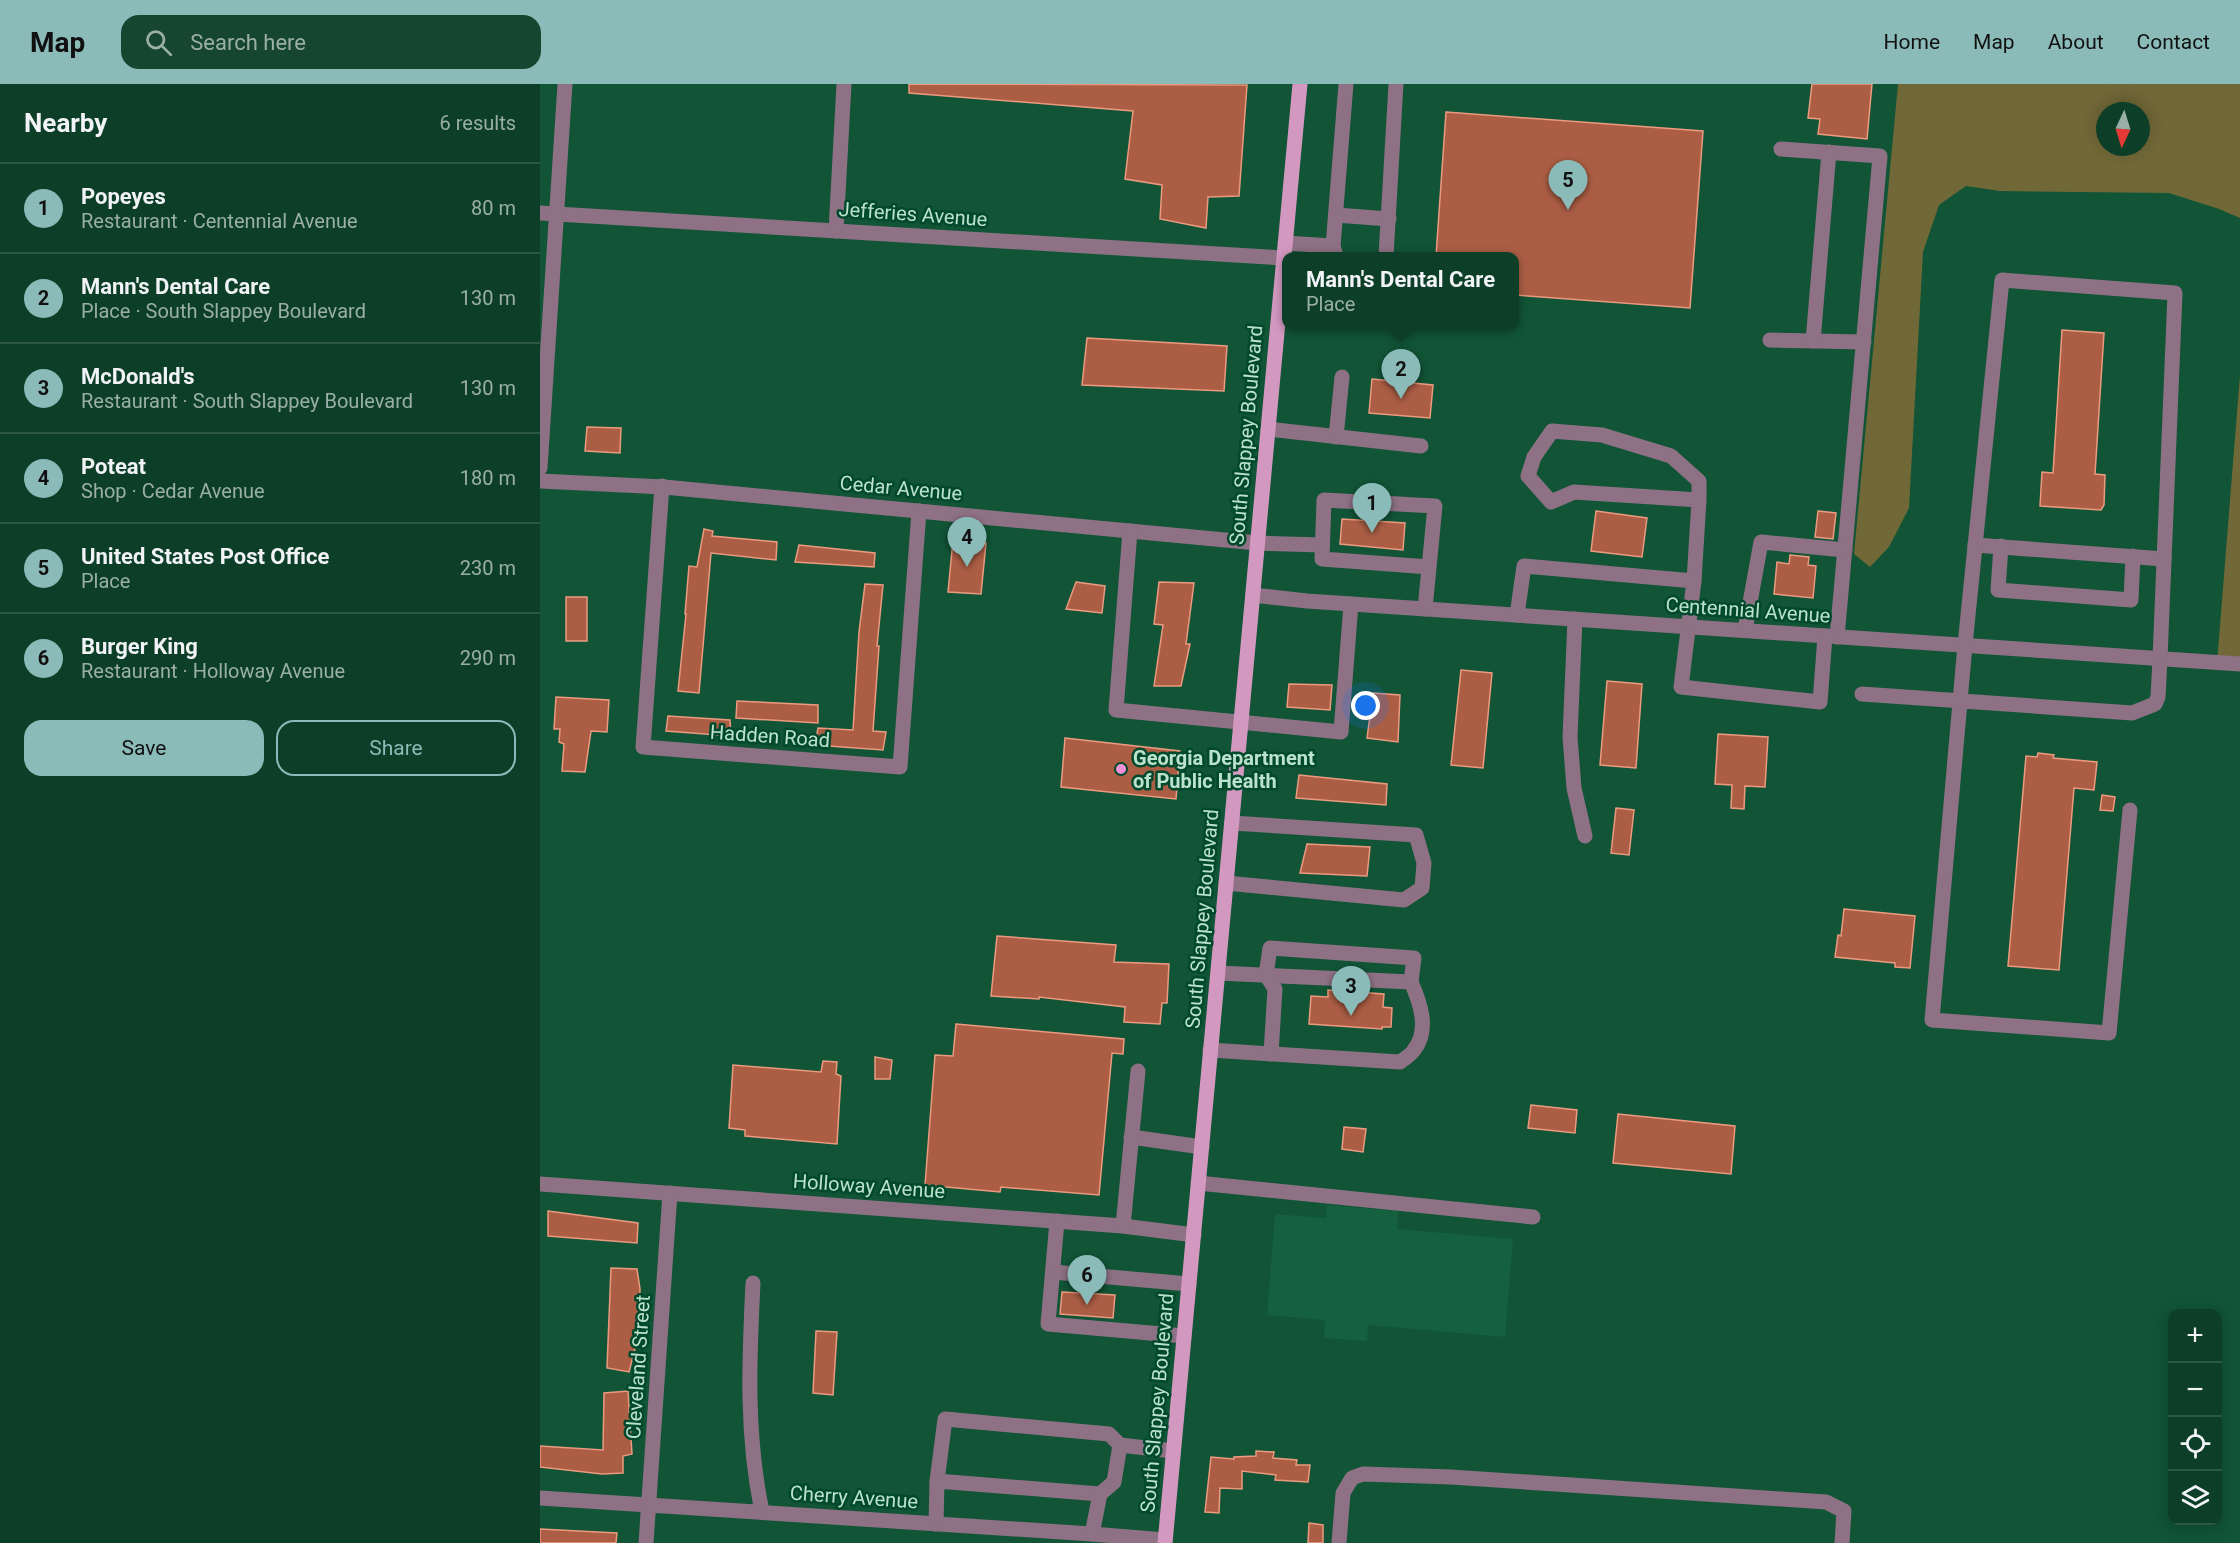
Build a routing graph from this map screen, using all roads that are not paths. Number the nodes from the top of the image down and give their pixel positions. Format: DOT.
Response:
graph roads {
  1 [pos="565,84"];
  2 [pos="844,84"];
  3 [pos="1300,84"];
  4 [pos="1346,84"];
  5 [pos="1396,84"];
  6 [pos="1781,149"];
  7 [pos="1829,152"];
  8 [pos="540,213"];
  9 [pos="557,214"];
  10 [pos="1336,215"];
  11 [pos="1389,219"];
  12 [pos="836,231"];
  13 [pos="1285,251"];
  14 [pos="1335,251"];
  15 [pos="1386,252"];
  16 [pos="1282,282"];
  17 [pos="1770,340"];
  18 [pos="1814,341"];
  19 [pos="1863,342"];
  20 [pos="1342,377"];
  21 [pos="1268,429"];
  22 [pos="1336,437"];
  23 [pos="1421,446"];
  24 [pos="540,468"];
  25 [pos="540,481"];
  26 [pos="662,486"];
  27 [pos="1699,500"];
  28 [pos="919,511"];
  29 [pos="1130,531"];
  30 [pos="1257,543"];
  31 [pos="1322,545"];
  32 [pos="1975,545"];
  33 [pos="2001,546"];
  34 [pos="1845,550"];
  35 [pos="2133,556"];
  36 [pos="2164,559"];
  37 [pos="1429,567"];
  38 [pos="1694,581"];
  39 [pos="1253,595"];
  40 [pos="1351,604"];
  41 [pos="1425,609"];
  42 [pos="1516,615"];
  43 [pos="1575,619"];
  44 [pos="1689,627"];
  45 [pos="1745,630"];
  46 [pos="1831,636"];
  47 [pos="1965,645"];
  48 [pos="2160,658"];
  49 [pos="2240,664"];
  50 [pos="1862,694"];
  51 [pos="1960,700"];
  52 [pos="1241,722"];
  53 [pos="2130,810"];
  54 [pos="1232,823"];
  55 [pos="1585,836"];
  56 [pos="1226,883"];
  57 [pos="1218,973"];
  58 [pos="1266,975"];
  59 [pos="1412,982"];
  60 [pos="1210,1050"];
  61 [pos="1271,1054"];
  62 [pos="1138,1071"];
  63 [pos="1131,1137"];
  64 [pos="1202,1147"];
  65 [pos="1198,1183"];
  66 [pos="540,1184"];
  67 [pos="670,1193"];
  68 [pos="1533,1216"];
  69 [pos="1057,1221"];
  70 [pos="1123,1226"];
  71 [pos="1194,1235"];
  72 [pos="1053,1272"];
  73 [pos="753,1284"];
  74 [pos="1189,1284"];
  75 [pos="1184,1336"];
  76 [pos="1119,1445"];
  77 [pos="1173,1451"];
  78 [pos="937,1481"];
  79 [pos="1101,1494"];
  80 [pos="540,1498"];
  81 [pos="649,1505"];
  82 [pos="762,1512"];
  83 [pos="936,1524"];
  84 [pos="1092,1534"];
  85 [pos="1165,1542"];
  86 [pos="646,1543"];
  87 [pos="1339,1543"];
  88 [pos="1842,1543"];
  1 -- 9 [label="street"];
  2 -- 12 [label="street"];
  3 -- 13 [label="main road, South Slappey Boulevard"];
  4 -- 10 [label="street"];
  5 -- 11 [label="street"];
  6 -- 7 [label="street"];
  7 -- 18 [label="street"];
  7 -- 19 [label="street"];
  8 -- 9 [label="street, Jefferies Avenue"];
  9 -- 12 [label="street, Jefferies Avenue"];
  9 -- 24 [label="street"];
  10 -- 11 [label="street"];
  10 -- 14 [label="street"];
  11 -- 15 [label="street"];
  12 -- 13 [label="street, Jefferies Avenue"];
  13 -- 14 [label="street, Jefferies Avenue"];
  16 -- 21 [label="main road, South Slappey Boulevard"];
  17 -- 18 [label="street"];
  18 -- 19 [label="street"];
  19 -- 34 [label="street"];
  20 -- 22 [label="street"];
  21 -- 22 [label="street"];
  21 -- 30 [label="main road, South Slappey Boulevard"];
  22 -- 23 [label="street"];
  25 -- 26 [label="street, Cedar Avenue"];
  26 -- 28 [label="street, Cedar Avenue"];
  26 -- 28 [label="street, Hadden Road"];
  27 -- 27 [label="street"];
  27 -- 38 [label="street"];
  28 -- 29 [label="street, Cedar Avenue"];
  29 -- 30 [label="street, Cedar Avenue"];
  29 -- 52 [label="street"];
  30 -- 31 [label="street, Cedar Avenue"];
  30 -- 39 [label="main road, South Slappey Boulevard"];
  31 -- 37 [label="street"];
  31 -- 37 [label="street"];
  32 -- 33 [label="street"];
  32 -- 36 [label="street"];
  32 -- 47 [label="street"];
  33 -- 35 [label="street"];
  33 -- 35 [label="street"];
  34 -- 45 [label="street"];
  34 -- 46 [label="street"];
  35 -- 36 [label="street"];
  36 -- 48 [label="street"];
  37 -- 41 [label="street"];
  38 -- 42 [label="street"];
  38 -- 44 [label="street"];
  39 -- 40 [label="street, Centennial Avenue"];
  39 -- 52 [label="main road, South Slappey Boulevard"];
  40 -- 41 [label="street, Centennial Avenue"];
  40 -- 52 [label="street"];
  41 -- 42 [label="street, Centennial Avenue"];
  42 -- 43 [label="street, Centennial Avenue"];
  43 -- 44 [label="street, Centennial Avenue"];
  43 -- 55 [label="street"];
  44 -- 45 [label="street, Centennial Avenue"];
  44 -- 46 [label="street"];
  45 -- 46 [label="street, Centennial Avenue"];
  46 -- 47 [label="street, Centennial Avenue"];
  47 -- 48 [label="street, Centennial Avenue"];
  47 -- 51 [label="street"];
  48 -- 49 [label="street, Centennial Avenue"];
  48 -- 51 [label="street"];
  50 -- 51 [label="street"];
  51 -- 53 [label="street"];
  52 -- 54 [label="main road, South Slappey Boulevard"];
  54 -- 56 [label="main road, South Slappey Boulevard"];
  54 -- 56 [label="street"];
  56 -- 57 [label="main road, South Slappey Boulevard"];
  57 -- 58 [label="street"];
  57 -- 60 [label="main road, South Slappey Boulevard"];
  58 -- 59 [label="street"];
  58 -- 59 [label="street"];
  58 -- 61 [label="street"];
  59 -- 61 [label="street"];
  60 -- 61 [label="street"];
  60 -- 64 [label="main road, South Slappey Boulevard"];
  62 -- 63 [label="street"];
  63 -- 64 [label="street"];
  63 -- 70 [label="street"];
  64 -- 65 [label="main road, South Slappey Boulevard"];
  65 -- 68 [label="street"];
  65 -- 71 [label="main road, South Slappey Boulevard"];
  66 -- 67 [label="street, Holloway Avenue"];
  67 -- 69 [label="street, Holloway Avenue"];
  67 -- 81 [label="street, Cleveland Street"];
  69 -- 70 [label="street, Holloway Avenue"];
  69 -- 72 [label="street"];
  70 -- 71 [label="street, Holloway Avenue"];
  71 -- 74 [label="main road, South Slappey Boulevard"];
  72 -- 74 [label="street"];
  72 -- 75 [label="street"];
  73 -- 82 [label="street"];
  74 -- 75 [label="main road, South Slappey Boulevard"];
  75 -- 77 [label="main road, South Slappey Boulevard"];
  76 -- 77 [label="street"];
  76 -- 78 [label="street"];
  76 -- 79 [label="street"];
  77 -- 85 [label="main road, South Slappey Boulevard"];
  78 -- 79 [label="street"];
  78 -- 83 [label="street"];
  79 -- 84 [label="street"];
  80 -- 81 [label="street, Cherry Avenue"];
  81 -- 82 [label="street, Cherry Avenue"];
  81 -- 86 [label="street, Cleveland Street"];
  82 -- 83 [label="street, Cherry Avenue"];
  83 -- 84 [label="street, Cherry Avenue"];
  84 -- 85 [label="street, Cherry Avenue"];
  87 -- 88 [label="street"];
}
